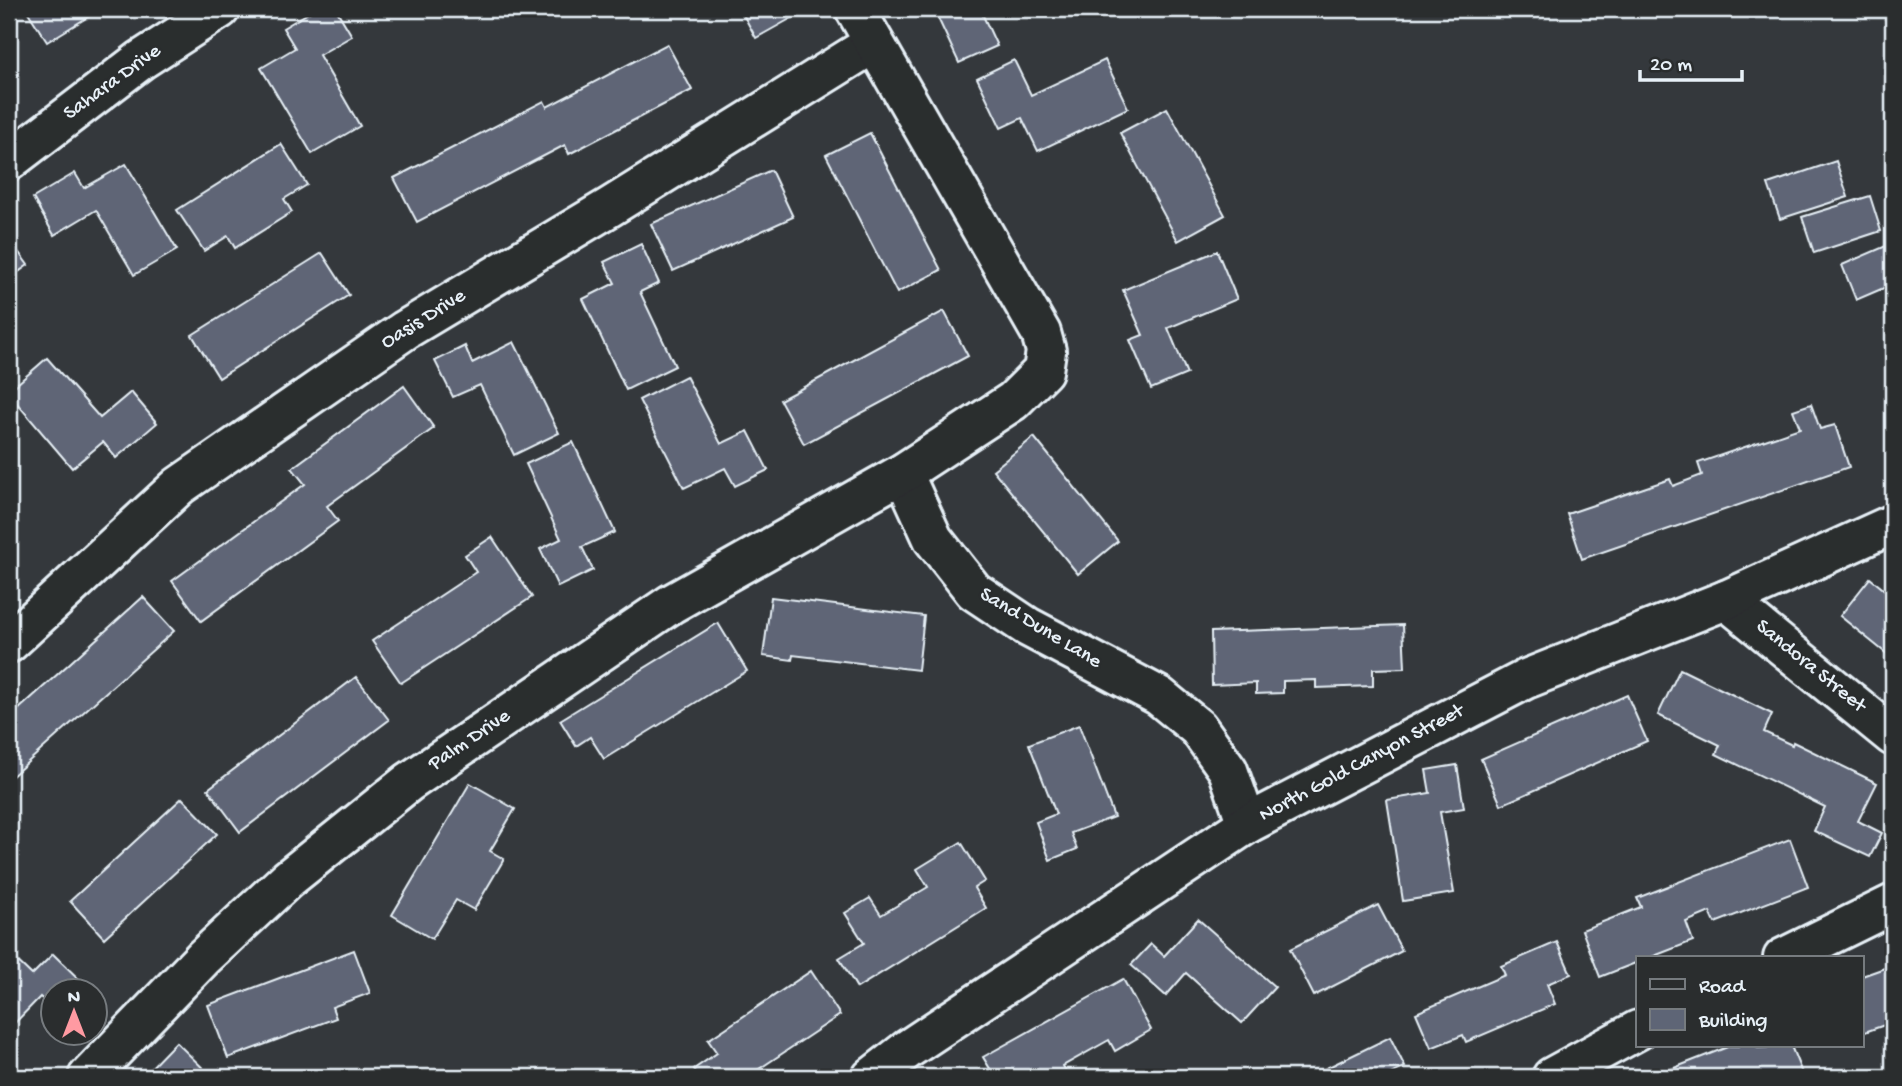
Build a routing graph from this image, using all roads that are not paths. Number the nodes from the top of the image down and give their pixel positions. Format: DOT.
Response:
graph roads {
  1 [pos="220,9"];
  2 [pos="855,9"];
  3 [pos="874,43"];
  4 [pos="9,161"];
  5 [pos="903,473"];
  6 [pos="1893,524"];
  7 [pos="1726,600"];
  8 [pos="9,643"];
  9 [pos="1893,736"];
  10 [pos="1247,824"];
  11 [pos="1893,904"];
  12 [pos="1787,956"];
  13 [pos="1636,1031"];
  14 [pos="88,1077"];
  15 [pos="872,1077"];
  16 [pos="1552,1077"];
  1 -- 4 [label="street, Sahara Drive"];
  2 -- 3 [label="street"];
  3 -- 5 [label="street"];
  3 -- 8 [label="street, Oasis Drive"];
  5 -- 10 [label="street, Sand Dune Lane"];
  5 -- 14 [label="street, Palm Drive"];
  6 -- 7 [label="street, North Gold Canyon Street"];
  7 -- 9 [label="street, Sandora Street"];
  7 -- 10 [label="street, North Gold Canyon Street"];
  10 -- 15 [label="street, North Gold Canyon Street"];
  11 -- 12 [label="street"];
  13 -- 16 [label="street"];
}
